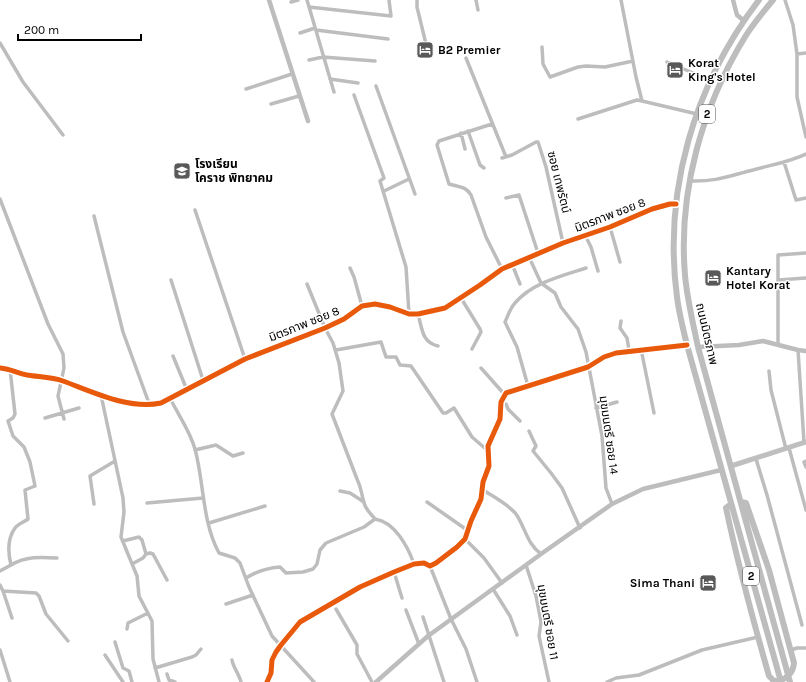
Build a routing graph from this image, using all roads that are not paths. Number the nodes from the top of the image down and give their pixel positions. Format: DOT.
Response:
graph roads {
  1 [pos="268,0"];
  2 [pos="298,0"];
  3 [pos="307,0"];
  4 [pos="389,0"];
  5 [pos="417,0"];
  6 [pos="476,0"];
  7 [pos="621,0"];
  8 [pos="733,0"];
  9 [pos="759,0"];
  10 [pos="773,0"];
  11 [pos="786,0"];
  12 [pos="291,2"];
  13 [pos="309,7"];
  14 [pos="478,10"];
  15 [pos="743,20"];
  16 [pos="316,29"];
  17 [pos="300,33"];
  18 [pos="388,39"];
  19 [pos="0,43"];
  20 [pos="426,44"];
  21 [pos="542,47"];
  22 [pos="806,53"];
  23 [pos="797,54"];
  24 [pos="323,57"];
  25 [pos="466,58"];
  26 [pos="309,60"];
  27 [pos="375,61"];
  28 [pos="633,61"];
  29 [pos="667,62"];
  30 [pos="292,74"];
  31 [pos="330,79"];
  32 [pos="710,80"];
  33 [pos="358,83"];
  34 [pos="376,86"];
  35 [pos="246,89"];
  36 [pos="334,92"];
  37 [pos="354,95"];
  38 [pos="299,96"];
  39 [pos="642,101"];
  40 [pos="272,104"];
  41 [pos="696,114"];
  42 [pos="578,119"];
  43 [pos="308,121"];
  44 [pos="492,124"];
  45 [pos="468,131"];
  46 [pos="461,133"];
  47 [pos="63,135"];
  48 [pos="806,136"];
  49 [pos="465,149"];
  50 [pos="806,154"];
  51 [pos="784,162"];
  52 [pos="484,168"];
  53 [pos="409,179"];
  54 [pos="690,181"];
  55 [pos="384,191"];
  56 [pos="415,194"];
  57 [pos="506,198"];
  58 [pos="806,198"];
  59 [pos="0,199"];
  60 [pos="676,204"];
  61 [pos="194,210"];
  62 [pos="94,216"];
  63 [pos="610,227"];
  64 [pos="585,235"];
  65 [pos="563,243"];
  66 [pos="538,253"];
  67 [pos="806,253"];
  68 [pos="529,257"];
  69 [pos="620,262"];
  70 [pos="512,264"];
  71 [pos="350,268"];
  72 [pos="586,268"];
  73 [pos="502,269"];
  74 [pos="598,271"];
  75 [pos="806,278"];
  76 [pos="171,280"];
  77 [pos="778,280"];
  78 [pos="541,283"];
  79 [pos="307,284"];
  80 [pos="520,284"];
  81 [pos="461,298"];
  82 [pos="362,306"];
  83 [pos="409,314"];
  84 [pos="418,314"];
  85 [pos="621,321"];
  86 [pos="325,328"];
  87 [pos="686,345"];
  88 [pos="778,345"];
  89 [pos="438,346"];
  90 [pos="698,347"];
  91 [pos="472,349"];
  92 [pos="641,349"];
  93 [pos="336,350"];
  94 [pos="629,350"];
  95 [pos="798,350"];
  96 [pos="806,351"];
  97 [pos="173,356"];
  98 [pos="245,359"];
  99 [pos="588,367"];
  100 [pos="0,368"];
  101 [pos="481,368"];
  102 [pos="10,369"];
  103 [pos="769,371"];
  104 [pos="62,380"];
  105 [pos="203,380"];
  106 [pos="528,386"];
  107 [pos="187,390"];
  108 [pos="505,395"];
  109 [pos="101,396"];
  110 [pos="171,400"];
  111 [pos="501,402"];
  112 [pos="616,402"];
  113 [pos="150,406"];
  114 [pos="79,408"];
  115 [pos="596,408"];
  116 [pos="62,413"];
  117 [pos="654,414"];
  118 [pos="46,418"];
  119 [pos="64,420"];
  120 [pos="520,421"];
  121 [pos="529,431"];
  122 [pos="805,442"];
  123 [pos="787,448"];
  124 [pos="195,450"];
  125 [pos="487,450"];
  126 [pos="243,453"];
  127 [pos="756,458"];
  128 [pos="115,461"];
  129 [pos="806,461"];
  130 [pos="731,466"];
  131 [pos="806,467"];
  132 [pos="721,470"];
  133 [pos="483,490"];
  134 [pos="340,492"];
  135 [pos="203,498"];
  136 [pos="805,500"];
  137 [pos="147,502"];
  138 [pos="364,502"];
  139 [pos="427,502"];
  140 [pos="741,502"];
  141 [pos="94,504"];
  142 [pos="612,504"];
  143 [pos="730,504"];
  144 [pos="265,506"];
  145 [pos="806,510"];
  146 [pos="375,519"];
  147 [pos="209,523"];
  148 [pos="580,528"];
  149 [pos="467,530"];
  150 [pos="465,539"];
  151 [pos="122,541"];
  152 [pos="146,554"];
  153 [pos="540,554"];
  154 [pos="57,558"];
  155 [pos="132,564"];
  156 [pos="414,564"];
  157 [pos="11,565"];
  158 [pos="430,566"];
  159 [pos="526,566"];
  160 [pos="0,571"];
  161 [pos="394,572"];
  162 [pos="246,578"];
  163 [pos="167,580"];
  164 [pos="502,583"];
  165 [pos="0,585"];
  166 [pos="493,589"];
  167 [pos="3,591"];
  168 [pos="253,595"];
  169 [pos="402,598"];
  170 [pos="226,604"];
  171 [pos="336,609"];
  172 [pos="406,610"];
  173 [pos="148,613"];
  174 [pos="423,617"];
  175 [pos="12,618"];
  176 [pos="451,619"];
  177 [pos="802,625"];
  178 [pos="127,628"];
  179 [pos="517,635"];
  180 [pos="428,636"];
  181 [pos="758,637"];
  182 [pos="68,641"];
  183 [pos="115,642"];
  184 [pos="419,644"];
  185 [pos="281,645"];
  186 [pos="806,648"];
  187 [pos="201,649"];
  188 [pos="0,650"];
  189 [pos="791,650"];
  190 [pos="105,655"];
  191 [pos="232,660"];
  192 [pos="155,668"];
  193 [pos="167,674"];
  194 [pos="623,677"];
  195 [pos="10,682"];
  196 [pos="123,682"];
  197 [pos="132,682"];
  198 [pos="159,682"];
  199 [pos="175,682"];
  200 [pos="241,682"];
  201 [pos="267,682"];
  202 [pos="314,682"];
  203 [pos="372,682"];
  204 [pos="376,682"];
  205 [pos="444,682"];
  206 [pos="477,682"];
  207 [pos="550,682"];
  208 [pos="607,682"];
  209 [pos="626,682"];
  210 [pos="781,682"];
  211 [pos="790,682"];
  1 -- 30 [label="street"];
  2 -- 12 [label="street"];
  3 -- 13 [label="street"];
  4 -- 13 [label="street"];
  5 -- 20 [label="street"];
  6 -- 14 [label="street"];
  7 -- 28 [label="street"];
  8 -- 15 [label="street"];
  9 -- 15 [label="highway, ถนนมิตรภาพ / 2"];
  10 -- 54 [label="highway, ถนนมิตรภาพ / 2"];
  11 -- 23 [label="street"];
  13 -- 16 [label="street"];
  15 -- 32 [label="highway, ถนนมิตรภาพ / 2"];
  16 -- 17 [label="street"];
  16 -- 18 [label="street"];
  16 -- 24 [label="street"];
  19 -- 47 [label="street"];
  21 -- 28 [label="street"];
  22 -- 23 [label="street"];
  23 -- 48 [label="street"];
  24 -- 26 [label="street"];
  24 -- 27 [label="street"];
  24 -- 31 [label="street"];
  25 -- 44 [label="street"];
  28 -- 39 [label="street"];
  29 -- 32 [label="street"];
  30 -- 35 [label="street"];
  30 -- 38 [label="street"];
  31 -- 33 [label="street"];
  31 -- 36 [label="street"];
  32 -- 41 [label="highway, ถนนมิตรภาพ / 2"];
  34 -- 53 [label="street"];
  37 -- 55 [label="street"];
  38 -- 40 [label="street"];
  38 -- 43 [label="street"];
  39 -- 41 [label="street"];
  39 -- 42 [label="street"];
  41 -- 60 [label="highway, ถนนมิตรภาพ / 2"];
  44 -- 45 [label="street"];
  44 -- 65 [label="street, ซอย เทพรัตน์"];
  45 -- 46 [label="street"];
  45 -- 52 [label="street"];
  46 -- 49 [label="street"];
  46 -- 73 [label="street"];
  50 -- 51 [label="street"];
  51 -- 54 [label="street"];
  51 -- 58 [label="street"];
  53 -- 55 [label="street"];
  53 -- 56 [label="street"];
  54 -- 90 [label="highway, ถนนมิตรภาพ / 2"];
  55 -- 83 [label="street"];
  57 -- 66 [label="street"];
  59 -- 104 [label="street"];
  60 -- 63 [label="street, มิตรภาพ ซอย 8"];
  60 -- 87 [label="highway, ถนนมิตรภาพ / 2"];
  61 -- 98 [label="street"];
  62 -- 113 [label="street"];
  63 -- 64 [label="street, มิตรภาพ ซอย 8"];
  63 -- 69 [label="street"];
  64 -- 65 [label="street, มิตรภาพ ซอย 8"];
  64 -- 74 [label="street"];
  65 -- 66 [label="street, มิตรภาพ ซอย 8"];
  66 -- 68 [label="street, มิตรภาพ ซอย 8"];
  67 -- 77 [label="street"];
  68 -- 70 [label="street, มิตรภาพ ซอย 8"];
  68 -- 78 [label="street"];
  70 -- 73 [label="street, มิตรภาพ ซอย 8"];
  70 -- 80 [label="street"];
  71 -- 82 [label="street"];
  72 -- 78 [label="street"];
  73 -- 81 [label="street, มิตรภาพ ซอย 8"];
  75 -- 77 [label="street"];
  76 -- 105 [label="street"];
  77 -- 88 [label="street"];
  78 -- 99 [label="street, มุขมนตรี ซอย 14"];
  78 -- 106 [label="street"];
  79 -- 86 [label="street"];
  81 -- 84 [label="street, มิตรภาพ ซอย 8"];
  81 -- 91 [label="street"];
  82 -- 83 [label="street, มิตรภาพ ซอย 8"];
  82 -- 86 [label="street, มิตรภาพ ซอย 8"];
  83 -- 84 [label="street, มิตรภาพ ซอย 8"];
  84 -- 89 [label="street"];
  85 -- 94 [label="street"];
  86 -- 93 [label="street"];
  86 -- 98 [label="street, มิตรภาพ ซอย 8"];
  87 -- 92 [label="street"];
  87 -- 132 [label="highway, ถนนมิตรภาพ / 2"];
  88 -- 90 [label="street"];
  88 -- 95 [label="street"];
  90 -- 130 [label="highway, ถนนมิตรภาพ / 2"];
  92 -- 94 [label="street"];
  92 -- 117 [label="street"];
  93 -- 125 [label="street"];
  93 -- 138 [label="street"];
  94 -- 99 [label="street"];
  95 -- 96 [label="street"];
  95 -- 122 [label="street"];
  97 -- 107 [label="street"];
  98 -- 105 [label="street, มิตรภาพ ซอย 8"];
  99 -- 106 [label="street"];
  99 -- 115 [label="street, มุขมนตรี ซอย 14"];
  100 -- 102 [label="street, มิตรภาพ ซอย 8"];
  101 -- 108 [label="street"];
  102 -- 104 [label="street, มิตรภาพ ซอย 8"];
  102 -- 157 [label="street"];
  103 -- 123 [label="street"];
  104 -- 109 [label="street, มิตรภาพ ซอย 8"];
  104 -- 116 [label="street"];
  105 -- 107 [label="street, มิตรภาพ ซอย 8"];
  106 -- 108 [label="street"];
  107 -- 110 [label="street, มิตรภาพ ซอย 8"];
  108 -- 111 [label="street"];
  109 -- 113 [label="street, มิตรภาพ ซอย 8"];
  109 -- 128 [label="street"];
  110 -- 113 [label="street, มิตรภาพ ซอย 8"];
  110 -- 124 [label="street"];
  111 -- 120 [label="street"];
  111 -- 125 [label="street"];
  112 -- 115 [label="street"];
  114 -- 116 [label="street"];
  115 -- 142 [label="street, มุขมนตรี ซอย 14"];
  116 -- 118 [label="street"];
  116 -- 119 [label="street"];
  121 -- 148 [label="street"];
  122 -- 123 [label="main road"];
  123 -- 127 [label="main road"];
  123 -- 136 [label="street"];
  124 -- 126 [label="street"];
  124 -- 135 [label="street"];
  125 -- 133 [label="street"];
  127 -- 130 [label="main road"];
  127 -- 177 [label="street"];
  128 -- 141 [label="street"];
  128 -- 151 [label="street"];
  129 -- 131 [label="street"];
  130 -- 140 [label="highway, ถนนมิตรภาพ / 2"];
  132 -- 142 [label="street"];
  132 -- 143 [label="highway, ถนนมิตรภาพ / 2"];
  133 -- 149 [label="street"];
  133 -- 153 [label="street"];
  134 -- 138 [label="street"];
  135 -- 137 [label="street"];
  135 -- 147 [label="street"];
  136 -- 145 [label="street"];
  138 -- 146 [label="street"];
  139 -- 149 [label="street"];
  140 -- 189 [label="highway"];
  140 -- 211 [label="highway, ถนนมิตรภาพ / 2"];
  142 -- 148 [label="street"];
  143 -- 181 [label="highway"];
  143 -- 210 [label="highway, ถนนมิตรภาพ / 2"];
  144 -- 147 [label="street"];
  146 -- 156 [label="street"];
  146 -- 162 [label="street"];
  147 -- 162 [label="street"];
  148 -- 153 [label="street"];
  149 -- 150 [label="street"];
  150 -- 158 [label="street"];
  150 -- 164 [label="street"];
  151 -- 152 [label="street"];
  151 -- 155 [label="street"];
  152 -- 155 [label="street"];
  152 -- 163 [label="street"];
  153 -- 159 [label="street"];
  154 -- 157 [label="street"];
  155 -- 173 [label="street"];
  156 -- 158 [label="street"];
  156 -- 161 [label="street"];
  157 -- 160 [label="street"];
  158 -- 176 [label="street"];
  159 -- 164 [label="street"];
  159 -- 207 [label="street, มุขมนตรี ซอย 11"];
  161 -- 169 [label="street"];
  161 -- 185 [label="street"];
  162 -- 168 [label="street"];
  164 -- 166 [label="street"];
  165 -- 167 [label="street"];
  166 -- 176 [label="street"];
  166 -- 179 [label="street"];
  167 -- 175 [label="street"];
  167 -- 182 [label="street"];
  168 -- 170 [label="street"];
  168 -- 185 [label="street"];
  171 -- 203 [label="street"];
  172 -- 184 [label="street"];
  173 -- 178 [label="street"];
  173 -- 192 [label="street"];
  174 -- 180 [label="street"];
  176 -- 180 [label="street"];
  176 -- 206 [label="street"];
  180 -- 184 [label="street"];
  180 -- 205 [label="street"];
  181 -- 189 [label="highway"];
  181 -- 194 [label="street"];
  183 -- 197 [label="street"];
  184 -- 204 [label="street"];
  185 -- 201 [label="street"];
  185 -- 202 [label="street"];
  186 -- 189 [label="street"];
  187 -- 192 [label="street"];
  188 -- 195 [label="street"];
  190 -- 196 [label="street"];
  191 -- 200 [label="street"];
  192 -- 198 [label="street"];
  193 -- 199 [label="street"];
  194 -- 208 [label="street"];
  194 -- 209 [label="street"];
}
